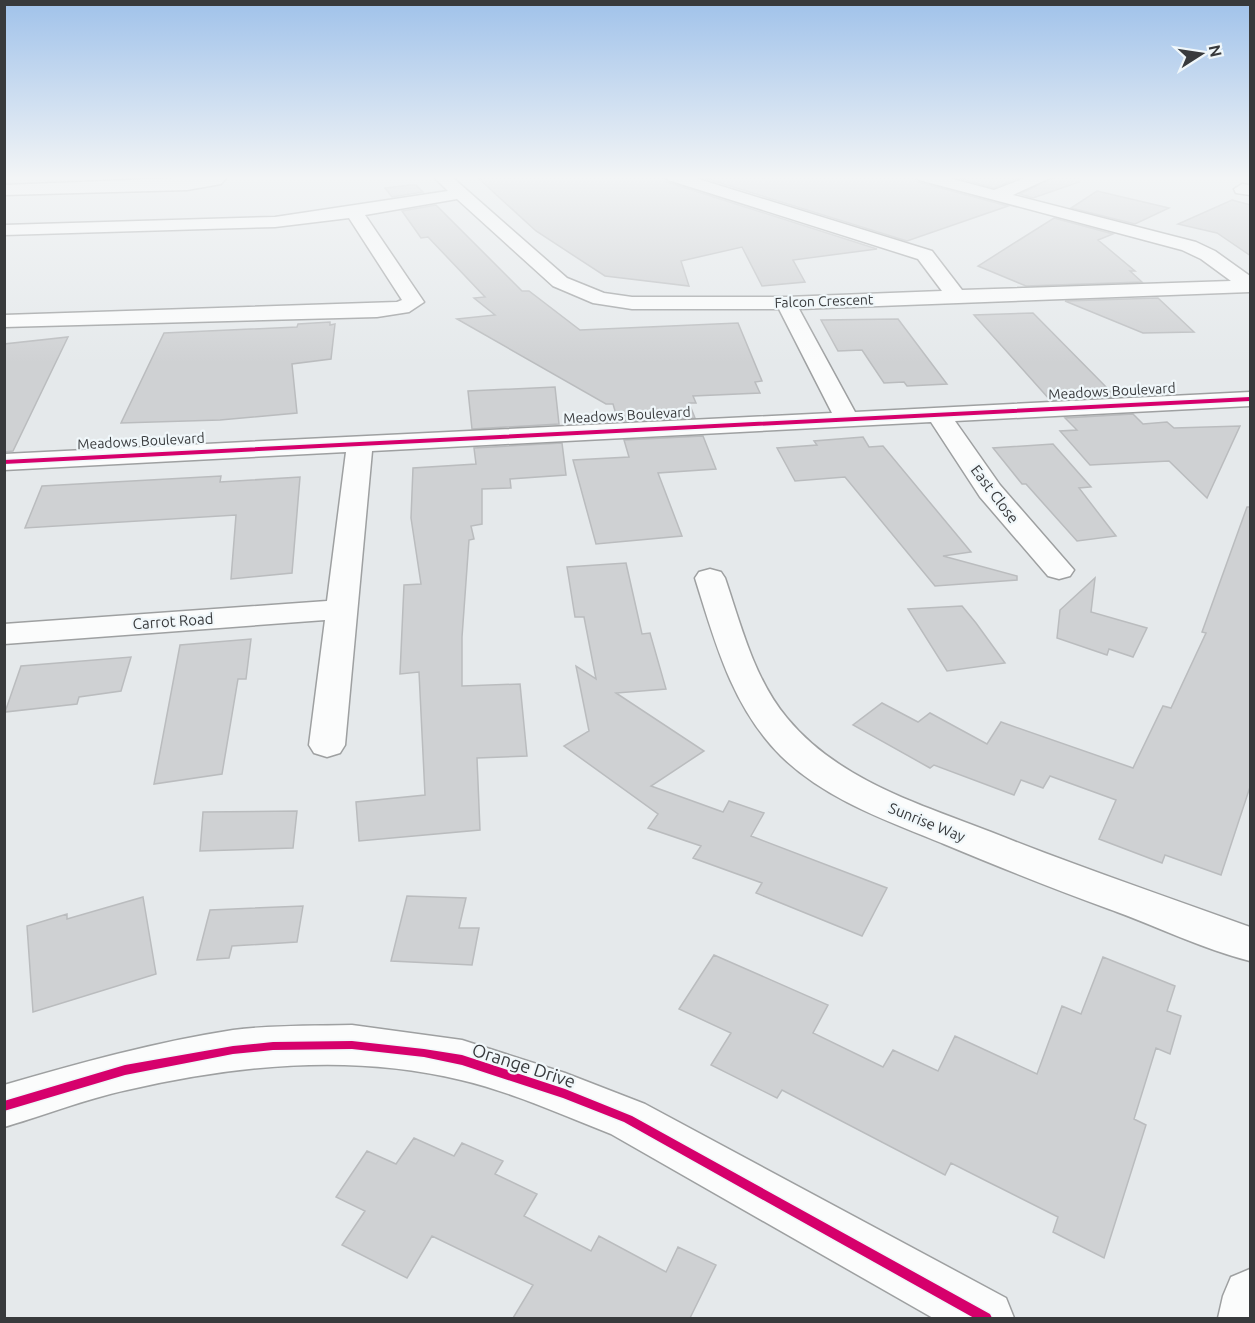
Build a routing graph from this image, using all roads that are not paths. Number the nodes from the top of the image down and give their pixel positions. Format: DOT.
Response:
graph roads {
  1 [pos="245,239"];
  2 [pos="372,239"];
  3 [pos="510,239"];
  4 [pos="873,239"];
  5 [pos="1161,239"];
  6 [pos="200,241"];
  7 [pos="1251,286"];
  8 [pos="956,296"];
  9 [pos="786,303"];
  10 [pos="4,321"];
  11 [pos="1251,399"];
  12 [pos="937,413"];
  13 [pos="846,417"];
  14 [pos="360,444"];
  15 [pos="4,462"];
  16 [pos="1059,570"];
  17 [pos="710,578"];
  18 [pos="341,609"];
  19 [pos="4,634"];
  20 [pos="327,745"];
  21 [pos="1251,944"];
  22 [pos="4,1106"];
  23 [pos="1251,1296"];
  24 [pos="986,1318"];
  25 [pos="1246,1318"];
  1 -- 6 [label="street"];
  2 -- 10 [label="street"];
  3 -- 9 [label="street, Falcon Crescent"];
  4 -- 8 [label="street"];
  5 -- 7 [label="street, Falcon Crescent"];
  7 -- 8 [label="street, Falcon Crescent"];
  8 -- 9 [label="street, Falcon Crescent"];
  9 -- 13 [label="street"];
  11 -- 12 [label="street, Meadows Boulevard"];
  12 -- 13 [label="street, Meadows Boulevard"];
  12 -- 16 [label="street, East Close"];
  13 -- 14 [label="street, Meadows Boulevard"];
  14 -- 15 [label="street, Meadows Boulevard"];
  14 -- 18 [label="street"];
  17 -- 21 [label="street, Sunrise Way"];
  18 -- 19 [label="street, Carrot Road"];
  18 -- 20 [label="street"];
  22 -- 24 [label="street, Orange Drive"];
  23 -- 25 [label="street"];
}
